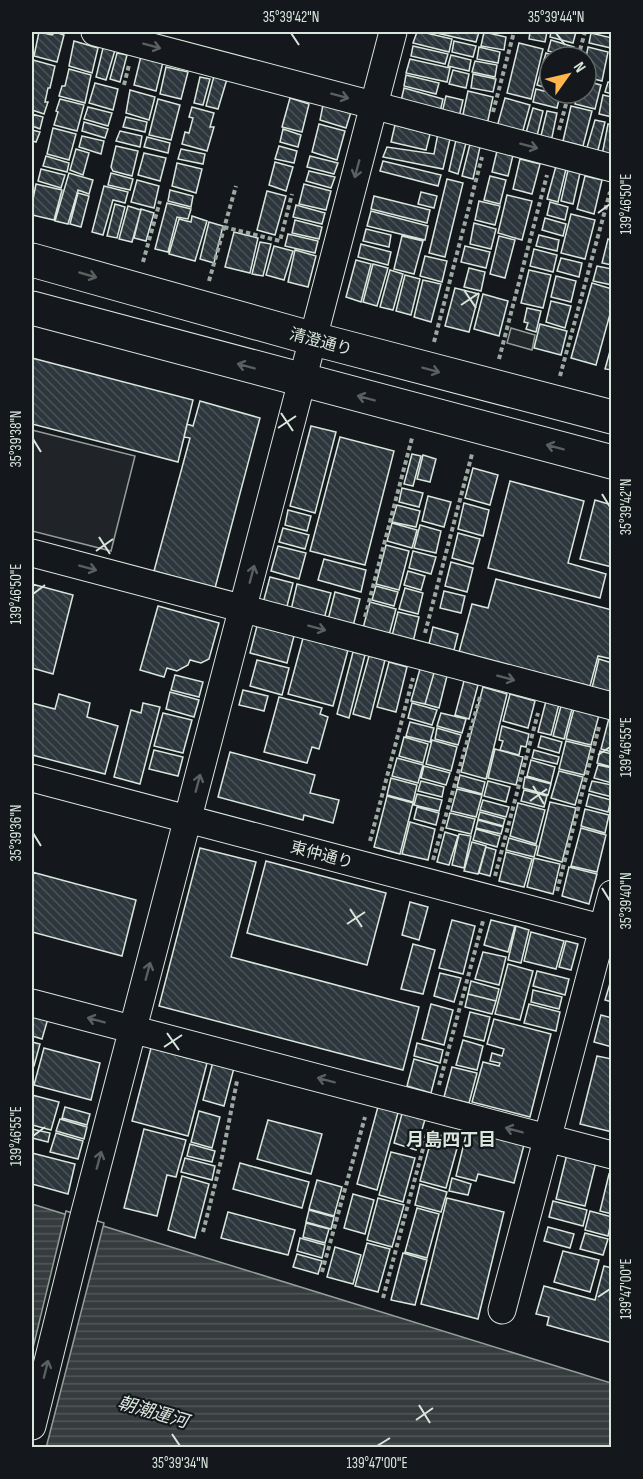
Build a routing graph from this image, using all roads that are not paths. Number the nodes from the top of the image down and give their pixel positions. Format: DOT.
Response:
graph roads {
  1 [pos="95,32"];
  2 [pos="393,32"];
  3 [pos="374,105"];
  4 [pos="612,168"];
  5 [pos="32,260"];
  6 [pos="32,308"];
  7 [pos="314,339"];
  8 [pos="303,381"];
  9 [pos="612,417"];
  10 [pos="612,462"];
  11 [pos="32,553"];
  12 [pos="243,609"];
  13 [pos="608,705"];
  14 [pos="32,778"];
  15 [pos="188,819"];
  16 [pos="612,894"];
  17 [pos="607,930"];
  18 [pos="32,1003"];
  19 [pos="133,1030"];
  20 [pos="547,1139"];
  21 [pos="612,1155"];
  22 [pos="502,1310"];
  23 [pos="32,1426"];
  1 -- 3 [label="street, one-way"];
  2 -- 3 [label="street"];
  3 -- 4 [label="street, one-way"];
  3 -- 7 [label="street, one-way"];
  5 -- 7 [label="main road, 清澄通り, one-way"];
  8 -- 6 [label="main road, one-way"];
  7 -- 8 [label="street"];
  7 -- 9 [label="main road, 清澄通り, one-way"];
  10 -- 8 [label="main road, one-way"];
  12 -- 8 [label="street, one-way"];
  11 -- 12 [label="street, one-way"];
  12 -- 13 [label="street, one-way"];
  15 -- 12 [label="street, one-way"];
  14 -- 15 [label="street, 東仲通り"];
  15 -- 17 [label="street, 東仲通り"];
  19 -- 15 [label="street, one-way"];
  16 -- 17 [label="street"];
  17 -- 20 [label="street"];
  19 -- 18 [label="street, one-way"];
  20 -- 19 [label="street, one-way"];
  23 -- 19 [label="street, one-way"];
  20 -- 21 [label="street"];
  20 -- 22 [label="street"];
}
